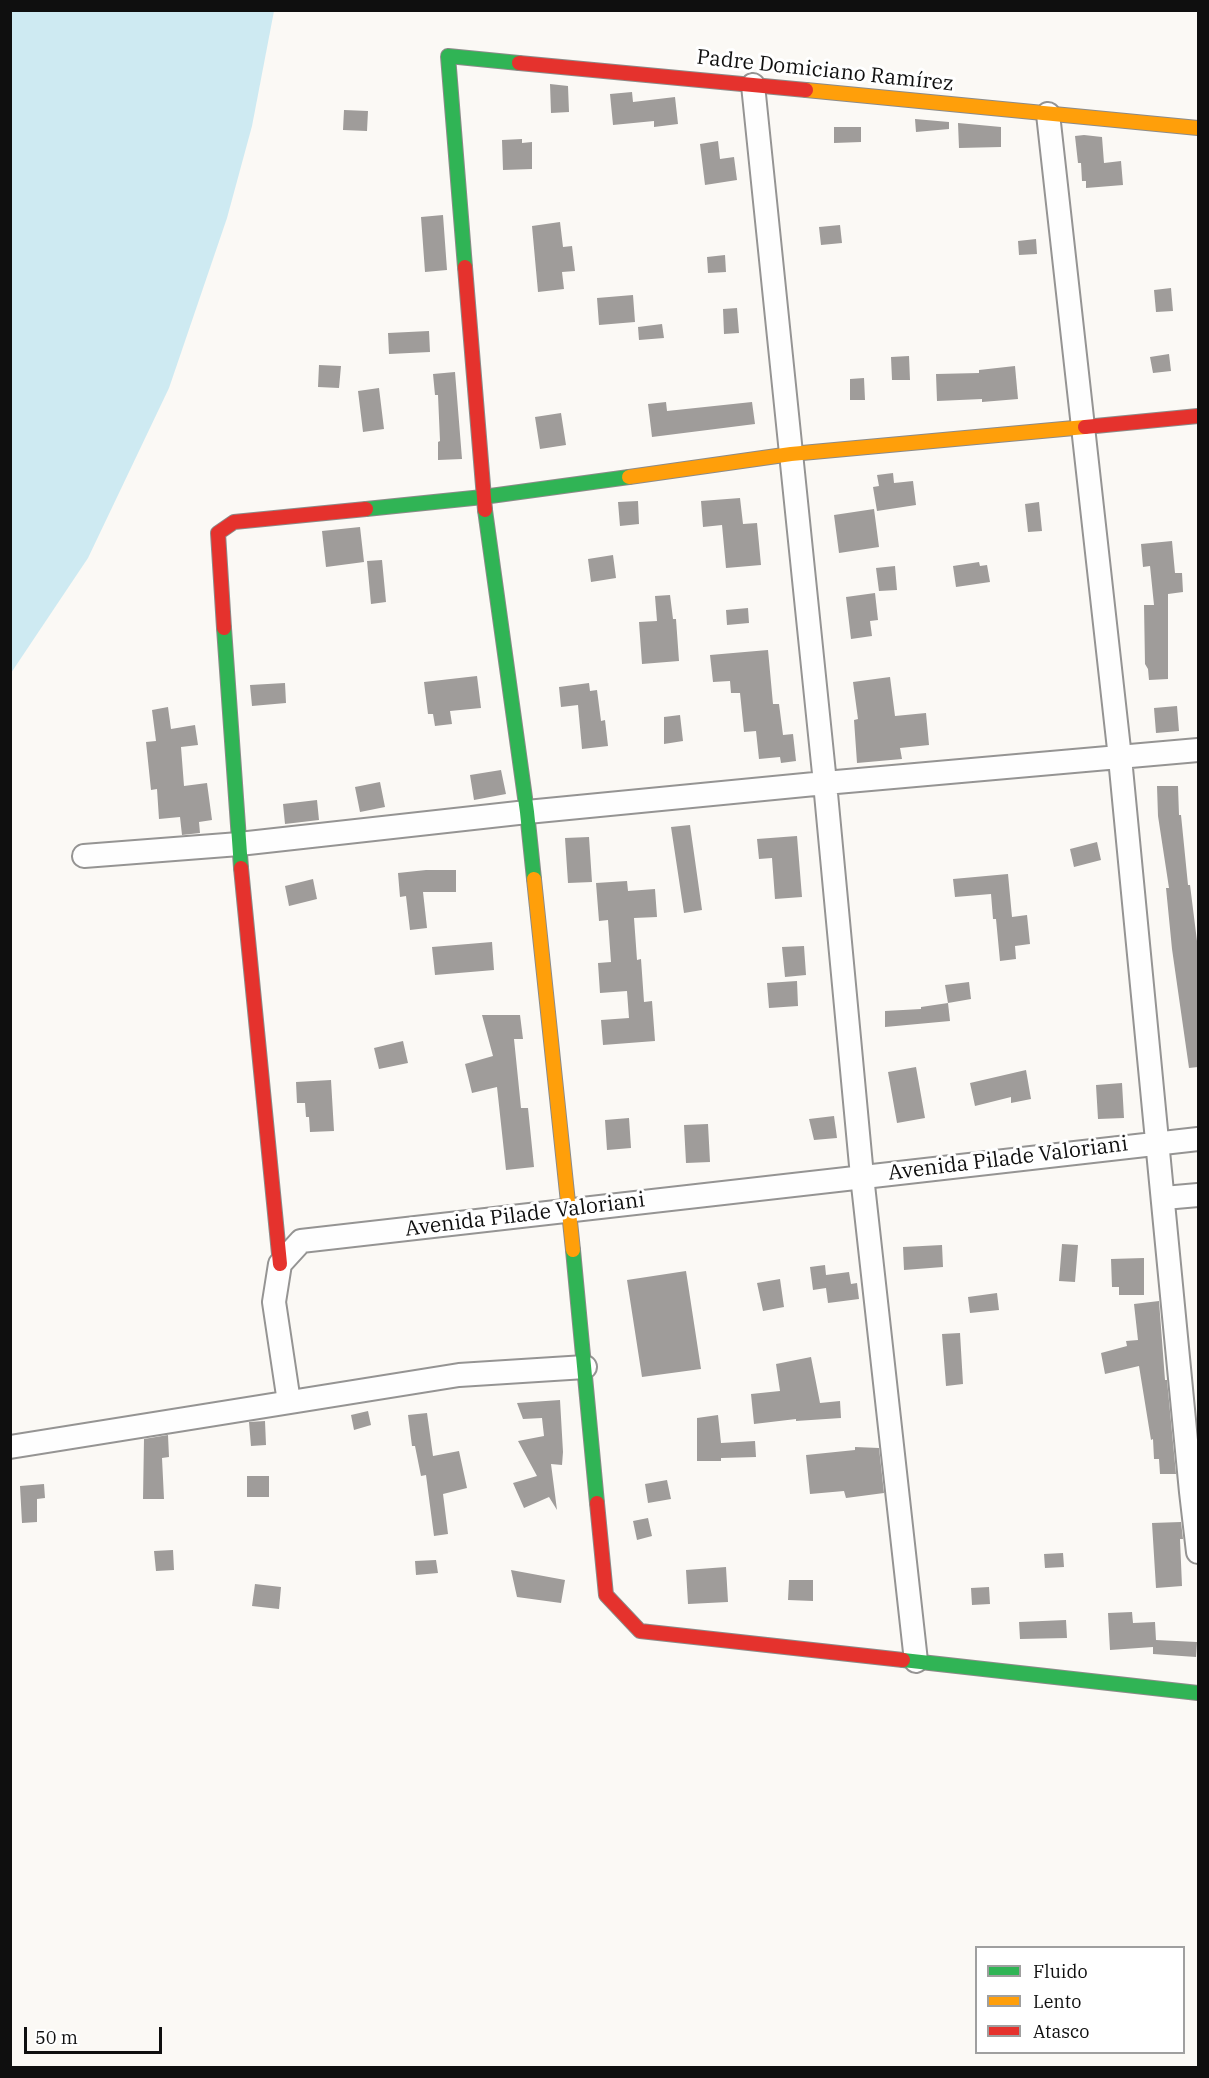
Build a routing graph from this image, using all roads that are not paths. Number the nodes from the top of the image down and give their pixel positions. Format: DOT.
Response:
graph roads {
  1 [pos="753,85"];
  2 [pos="1048,114"];
  3 [pos="1198,128"];
  4 [pos="1198,416"];
  5 [pos="1083,427"];
  6 [pos="791,454"];
  7 [pos="483,496"];
  8 [pos="1198,750"];
  9 [pos="1120,758"];
  10 [pos="825,783"];
  11 [pos="526,812"];
  12 [pos="239,844"];
  13 [pos="84,856"];
  14 [pos="1198,1139"];
  15 [pos="1158,1142"];
  16 [pos="861,1176"];
  17 [pos="1198,1195"];
  18 [pos="1164,1198"];
  19 [pos="567,1211"];
  20 [pos="280,1264"];
  21 [pos="585,1367"];
  22 [pos="289,1402"];
  23 [pos="10,1448"];
  24 [pos="1195,1492"];
  25 [pos="1198,1552"];
  26 [pos="916,1661"];
  27 [pos="1198,1693"];
  1 -- 2 [label="street, Padre Domiciano Ramírez"];
  1 -- 6 [label="street"];
  1 -- 7 [label="street, Padre Domiciano Ramírez"];
  2 -- 3 [label="street, Padre Domiciano Ramírez"];
  2 -- 5 [label="street"];
  4 -- 5 [label="street"];
  5 -- 6 [label="street"];
  5 -- 9 [label="street"];
  6 -- 7 [label="street"];
  6 -- 10 [label="street"];
  7 -- 11 [label="street"];
  7 -- 12 [label="street"];
  8 -- 9 [label="street"];
  9 -- 10 [label="street"];
  9 -- 15 [label="street"];
  10 -- 11 [label="street"];
  10 -- 16 [label="street"];
  11 -- 12 [label="street"];
  11 -- 19 [label="street"];
  12 -- 13 [label="street"];
  12 -- 20 [label="street"];
  14 -- 15 [label="street, Avenida Pilade Valoriani"];
  15 -- 16 [label="street, Avenida Pilade Valoriani"];
  15 -- 18 [label="street"];
  16 -- 19 [label="street, Avenida Pilade Valoriani"];
  16 -- 26 [label="street"];
  17 -- 18 [label="street"];
  18 -- 24 [label="street"];
  19 -- 20 [label="street, Avenida Pilade Valoriani"];
  19 -- 21 [label="street"];
  20 -- 22 [label="street"];
  21 -- 22 [label="street"];
  21 -- 26 [label="street"];
  22 -- 23 [label="street"];
  24 -- 25 [label="street"];
  26 -- 27 [label="street"];
}
